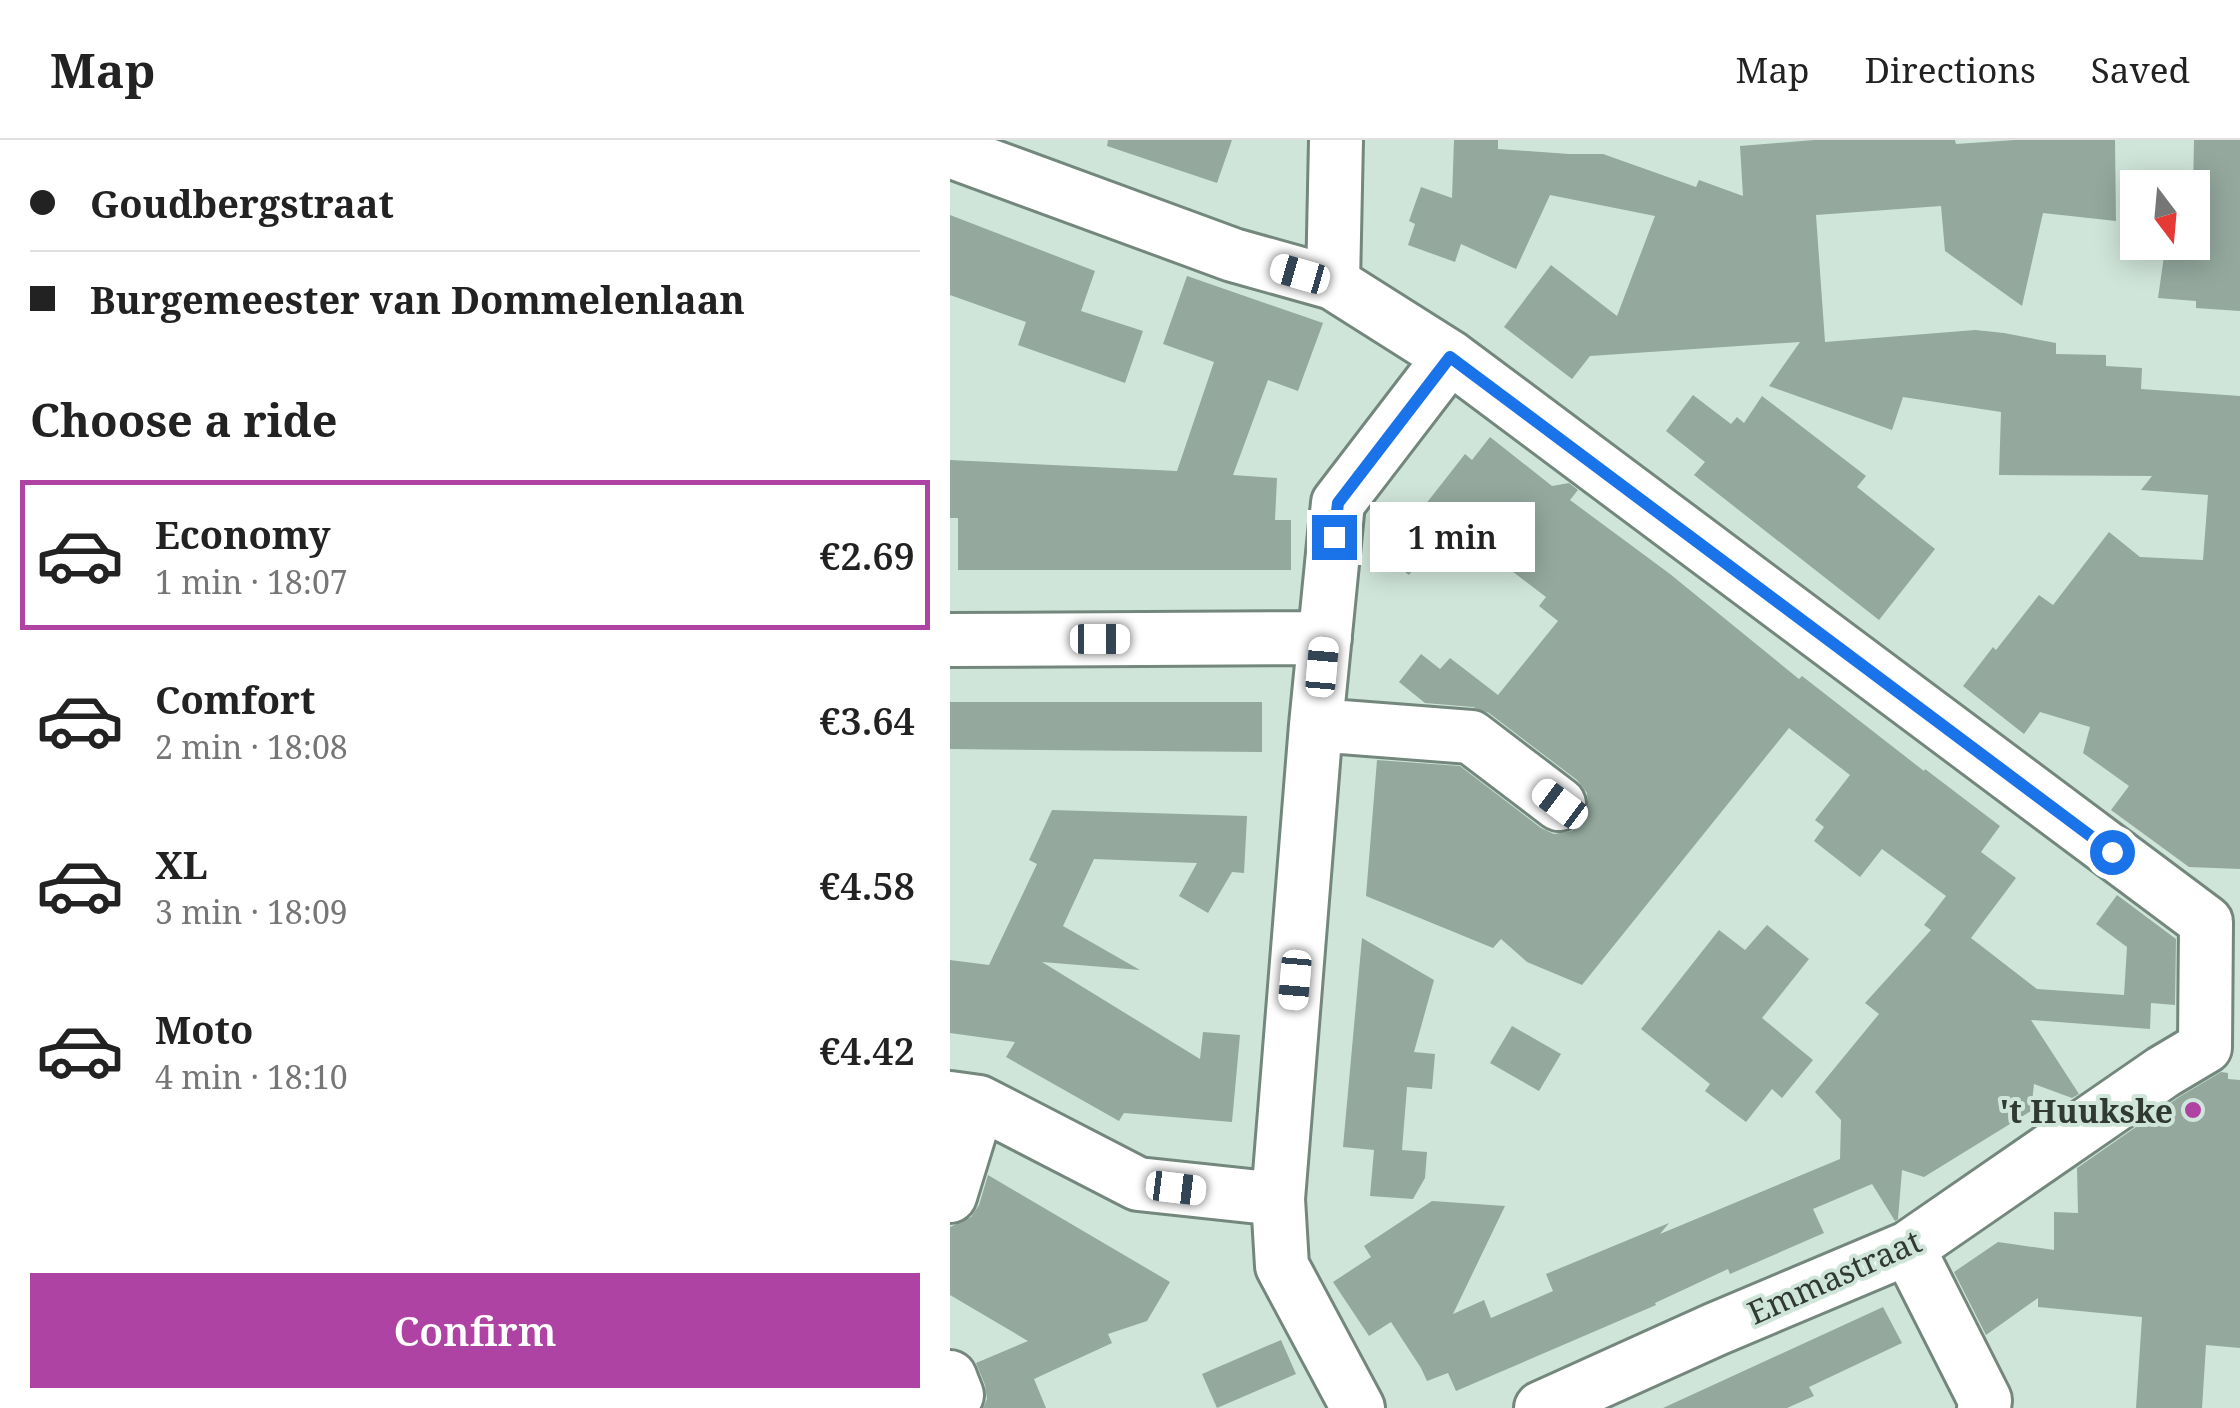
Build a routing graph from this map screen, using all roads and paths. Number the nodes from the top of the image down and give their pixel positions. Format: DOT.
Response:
graph roads {
  1 [pos="1336,140"];
  2 [pos="950,151"];
  3 [pos="1333,283"];
  4 [pos="1450,357"];
  5 [pos="1325,638"];
  6 [pos="950,640"];
  7 [pos="1316,725"];
  8 [pos="1560,804"];
  9 [pos="965,1100"];
  10 [pos="950,1196"];
  11 [pos="1278,1199"];
  12 [pos="1908,1248"];
  13 [pos="950,1377"];
  14 [pos="950,1397"];
  15 [pos="1358,1408"];
  16 [pos="1541,1408"];
  17 [pos="1984,1408"];
  1 -- 3 [label="street"];
  2 -- 3 [label="street"];
  3 -- 4 [label="street"];
  4 -- 5 [label="street"];
  4 -- 12 [label="street, Emmastraat"];
  5 -- 6 [label="street"];
  5 -- 7 [label="street"];
  7 -- 8 [label="street"];
  7 -- 11 [label="street"];
  9 -- 10 [label="street"];
  9 -- 11 [label="street"];
  11 -- 15 [label="street"];
  12 -- 16 [label="street, Emmastraat"];
  12 -- 17 [label="street"];
  13 -- 14 [label="street"];
}
